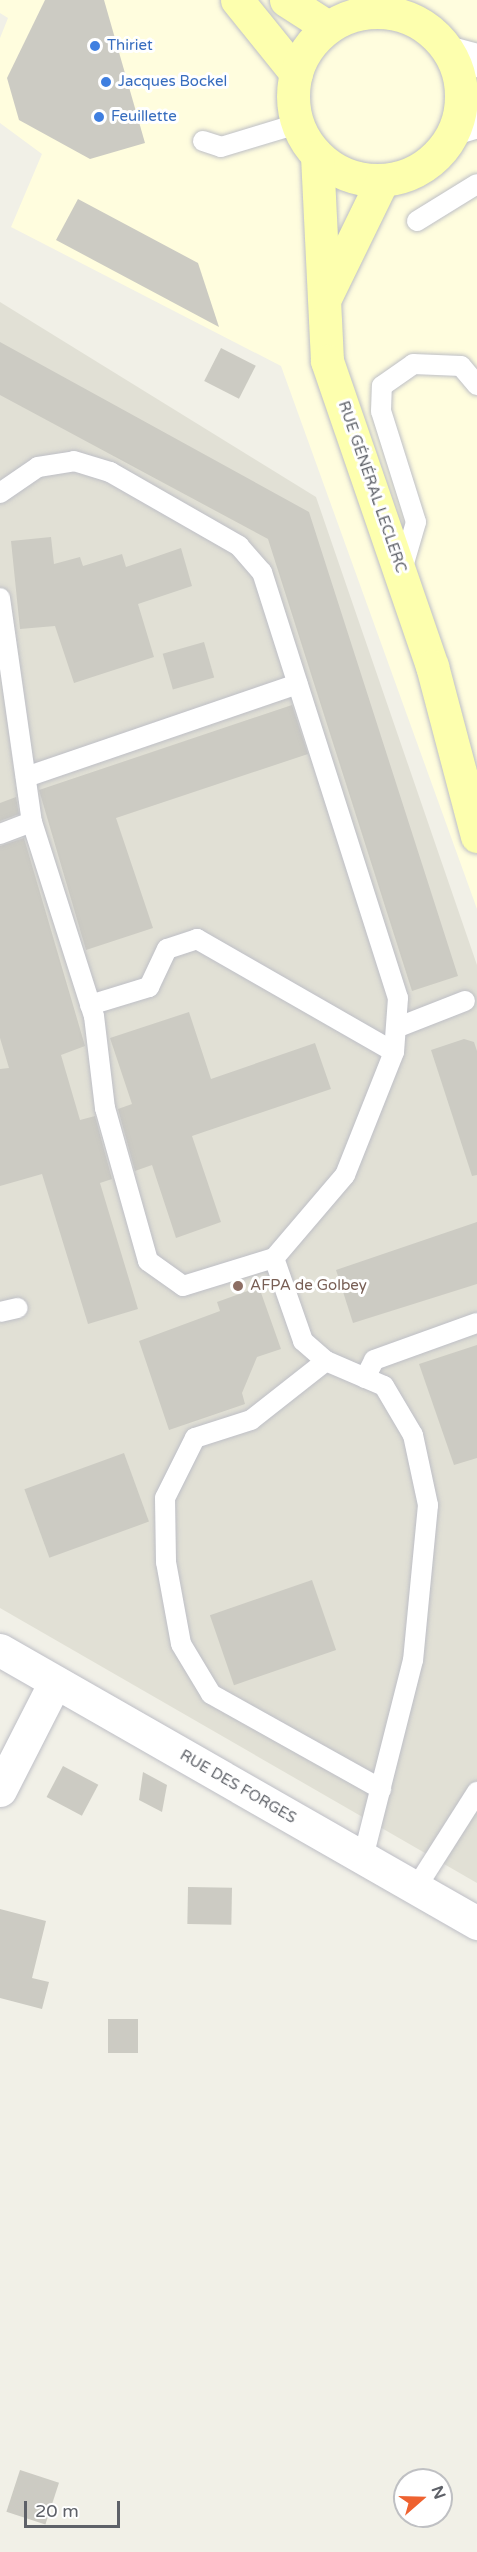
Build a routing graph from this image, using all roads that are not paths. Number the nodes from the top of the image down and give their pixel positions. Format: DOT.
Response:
graph roads {
  1 [pos="237,0"];
  2 [pos="286,0"];
  3 [pos="393,6"];
  4 [pos="328,27"];
  5 [pos="464,56"];
  6 [pos="296,73"];
  7 [pos="297,123"];
  8 [pos="467,124"];
  9 [pos="203,141"];
  10 [pos="317,156"];
  11 [pos="382,181"];
  12 [pos="477,184"];
  13 [pos="417,221"];
  14 [pos="321,306"];
  15 [pos="477,385"];
  16 [pos="0,493"];
  17 [pos="402,570"];
  18 [pos="0,598"];
  19 [pos="432,666"];
  20 [pos="298,684"];
  21 [pos="477,762"];
  22 [pos="26,777"];
  23 [pos="32,822"];
  24 [pos="0,834"];
  25 [pos="477,836"];
  26 [pos="465,1000"];
  27 [pos="90,1005"];
  28 [pos="396,1028"];
  29 [pos="394,1052"];
  30 [pos="274,1258"];
  31 [pos="477,1323"];
  32 [pos="326,1361"];
  33 [pos="365,1378"];
  34 [pos="0,1650"];
  35 [pos="55,1682"];
  36 [pos="381,1789"];
  37 [pos="0,1790"];
  38 [pos="477,1792"];
  39 [pos="363,1858"];
  40 [pos="416,1888"];
  41 [pos="477,1923"];
  1 -- 6 [label="main road"];
  2 -- 4 [label="main road"];
  3 -- 4 [label="main road"];
  3 -- 5 [label="main road"];
  4 -- 6 [label="main road"];
  5 -- 8 [label="main road"];
  6 -- 7 [label="main road"];
  7 -- 9 [label="lane"];
  7 -- 10 [label="main road"];
  8 -- 11 [label="main road"];
  10 -- 11 [label="main road"];
  10 -- 14 [label="main road, RUE GÉNÉRAL LECLERC"];
  11 -- 14 [label="main road"];
  12 -- 13 [label="lane"];
  14 -- 17 [label="main road, RUE GÉNÉRAL LECLERC"];
  15 -- 17 [label="lane"];
  16 -- 20 [label="lane"];
  17 -- 19 [label="main road, RUE GÉNÉRAL LECLERC"];
  18 -- 22 [label="lane"];
  19 -- 21 [label="main road, RUE GÉNÉRAL LECLERC"];
  19 -- 25 [label="main road, RUE GÉNÉRAL LECLERC"];
  20 -- 22 [label="lane"];
  20 -- 28 [label="lane"];
  22 -- 23 [label="lane"];
  23 -- 24 [label="lane"];
  23 -- 27 [label="lane"];
  26 -- 28 [label="lane"];
  27 -- 29 [label="lane"];
  27 -- 30 [label="lane"];
  28 -- 29 [label="lane"];
  29 -- 30 [label="lane"];
  30 -- 32 [label="lane"];
  31 -- 33 [label="lane"];
  32 -- 33 [label="lane"];
  32 -- 36 [label="lane"];
  33 -- 36 [label="lane"];
  34 -- 35 [label="main road, RUE DES FORGES"];
  35 -- 37 [label="main road"];
  35 -- 39 [label="main road, RUE DES FORGES"];
  36 -- 39 [label="lane"];
  38 -- 40 [label="lane"];
  39 -- 40 [label="main road, RUE DES FORGES"];
  40 -- 41 [label="main road, RUE DES FORGES"];
}
